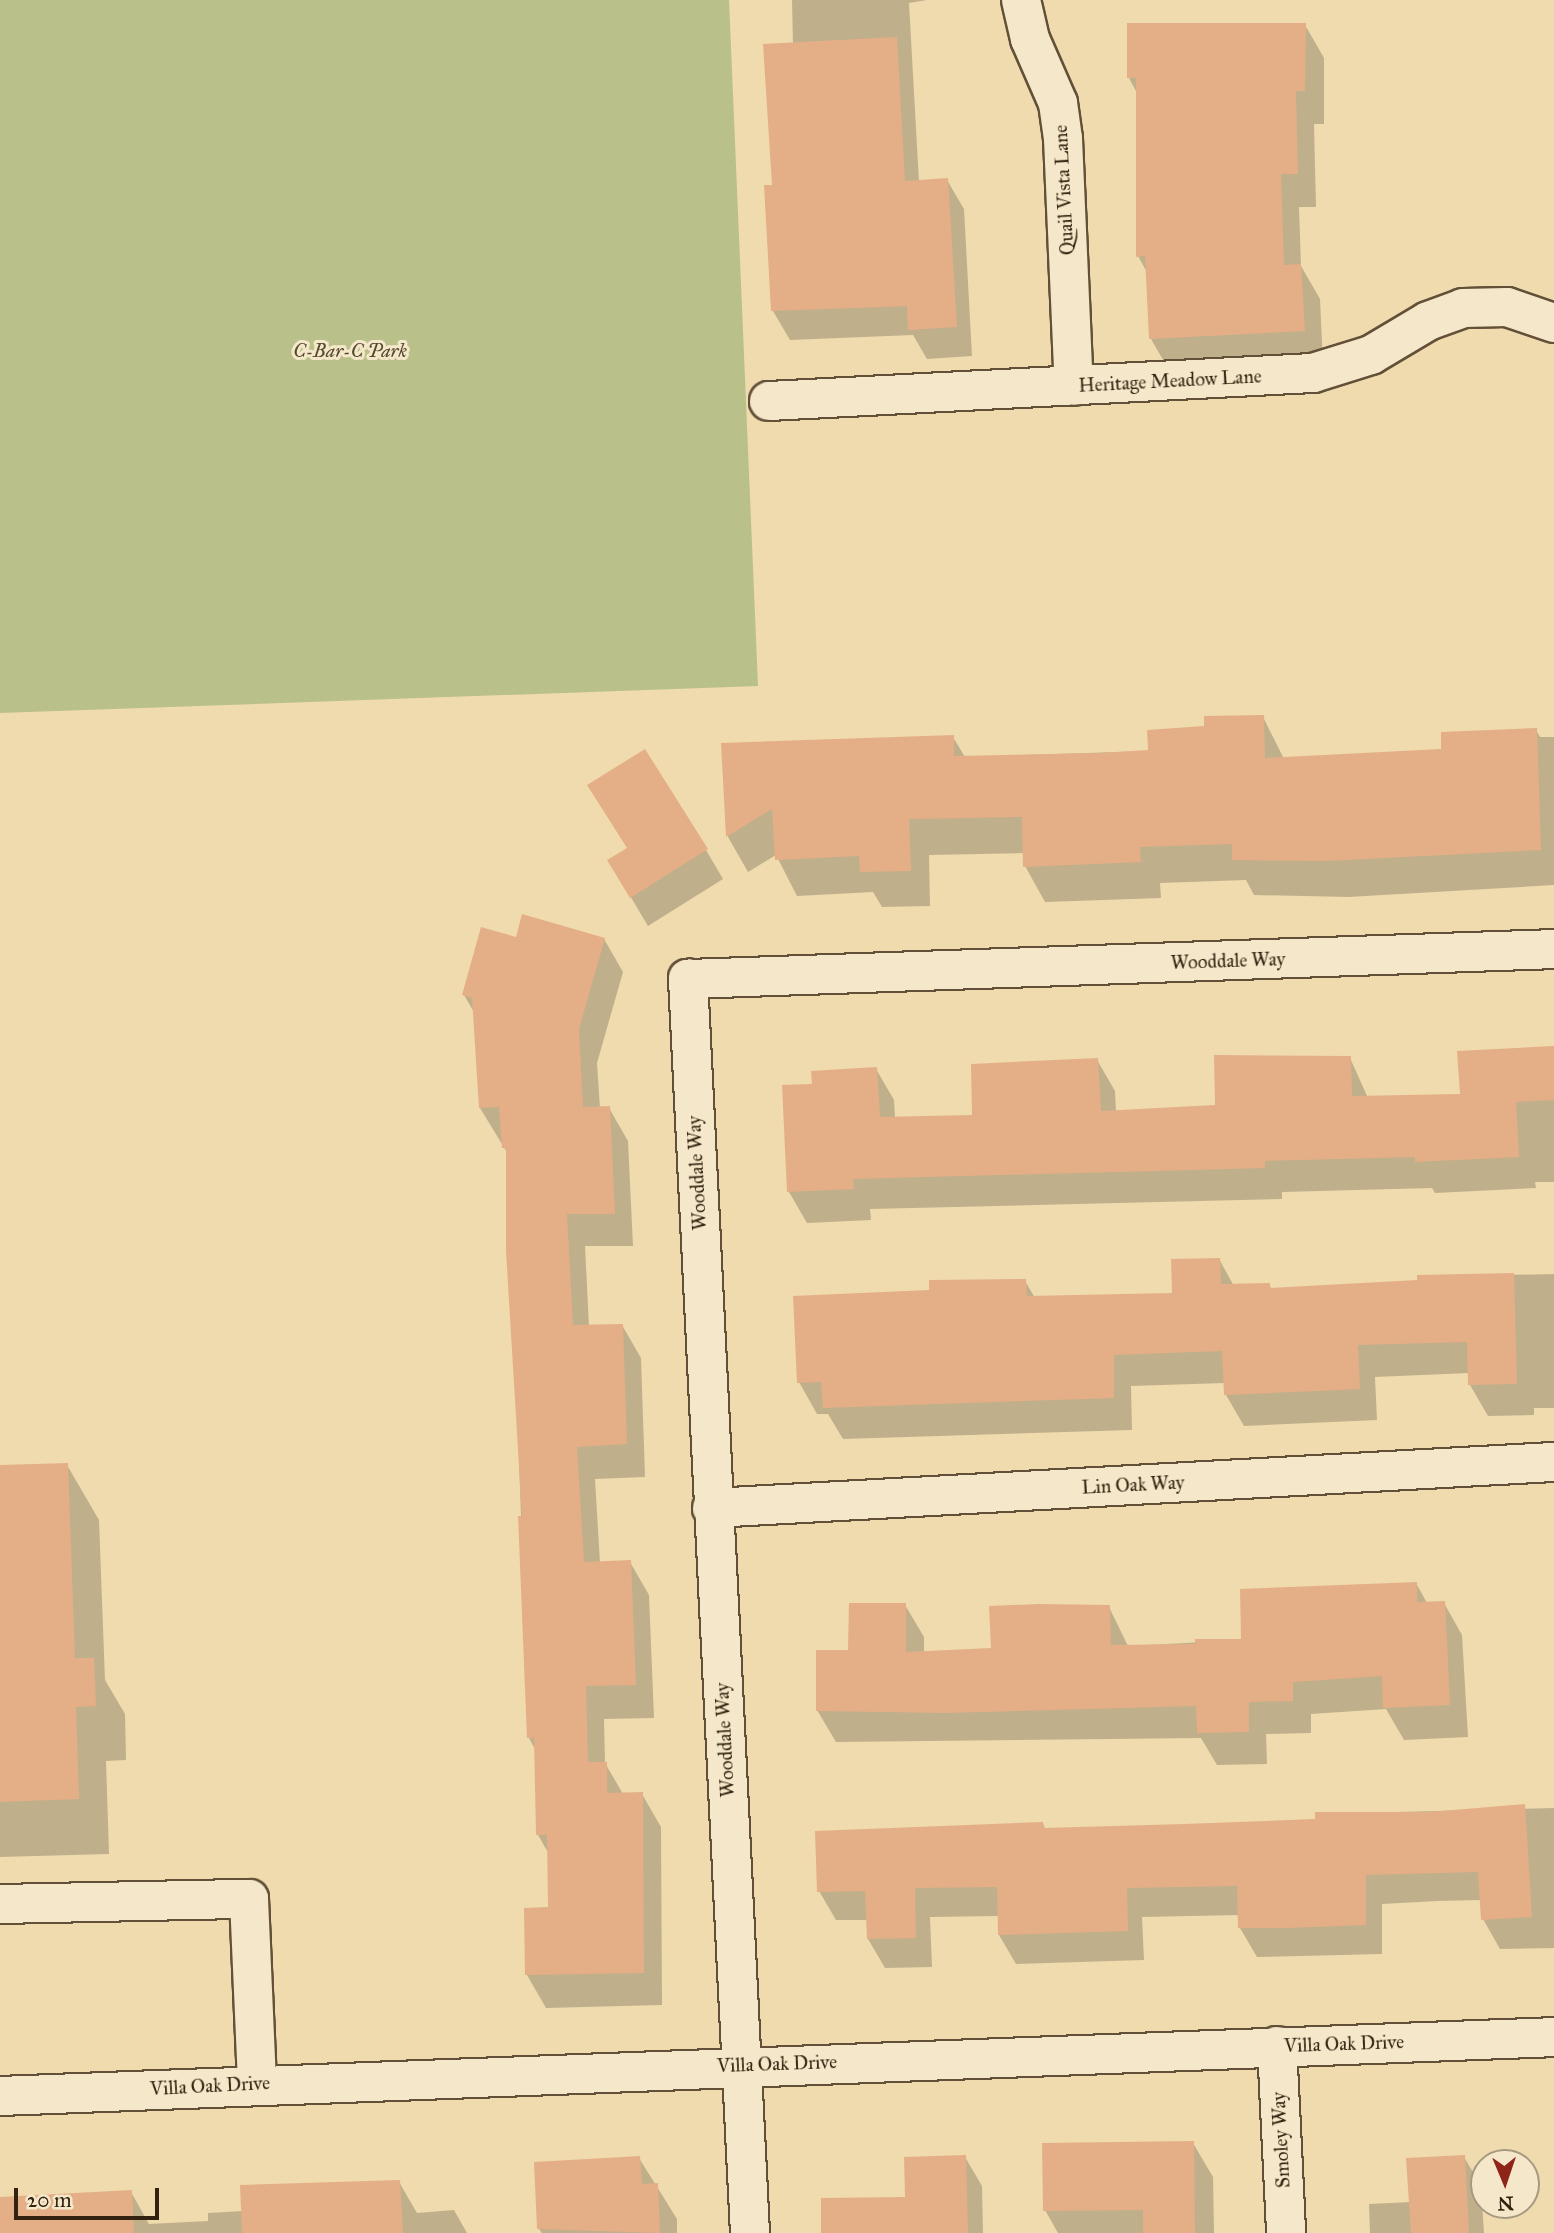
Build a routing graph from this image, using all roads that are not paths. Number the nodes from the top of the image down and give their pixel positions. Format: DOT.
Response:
graph roads {
  1 [pos="1021,0"];
  2 [pos="1554,323"];
  3 [pos="1074,386"];
  4 [pos="769,401"];
  5 [pos="1554,949"];
  6 [pos="1554,1462"];
  7 [pos="712,1508"];
  8 [pos="0,1904"];
  9 [pos="1554,2037"];
  10 [pos="1276,2046"];
  11 [pos="742,2065"];
  12 [pos="257,2083"];
  13 [pos="0,2096"];
  14 [pos="750,2233"];
  15 [pos="1286,2233"];
  1 -- 3 [label="street, Quail Vista Lane"];
  2 -- 3 [label="street, Heritage Meadow Lane"];
  3 -- 4 [label="street, Heritage Meadow Lane"];
  5 -- 7 [label="street, Wooddale Way"];
  6 -- 7 [label="street, Lin Oak Way"];
  7 -- 11 [label="street, Wooddale Way"];
  8 -- 12 [label="street"];
  9 -- 10 [label="street, Villa Oak Drive"];
  10 -- 11 [label="street, Villa Oak Drive"];
  10 -- 15 [label="street, Smoley Way"];
  11 -- 12 [label="street, Villa Oak Drive"];
  11 -- 14 [label="street, Wooddale Way"];
  12 -- 13 [label="street, Villa Oak Drive"];
}
